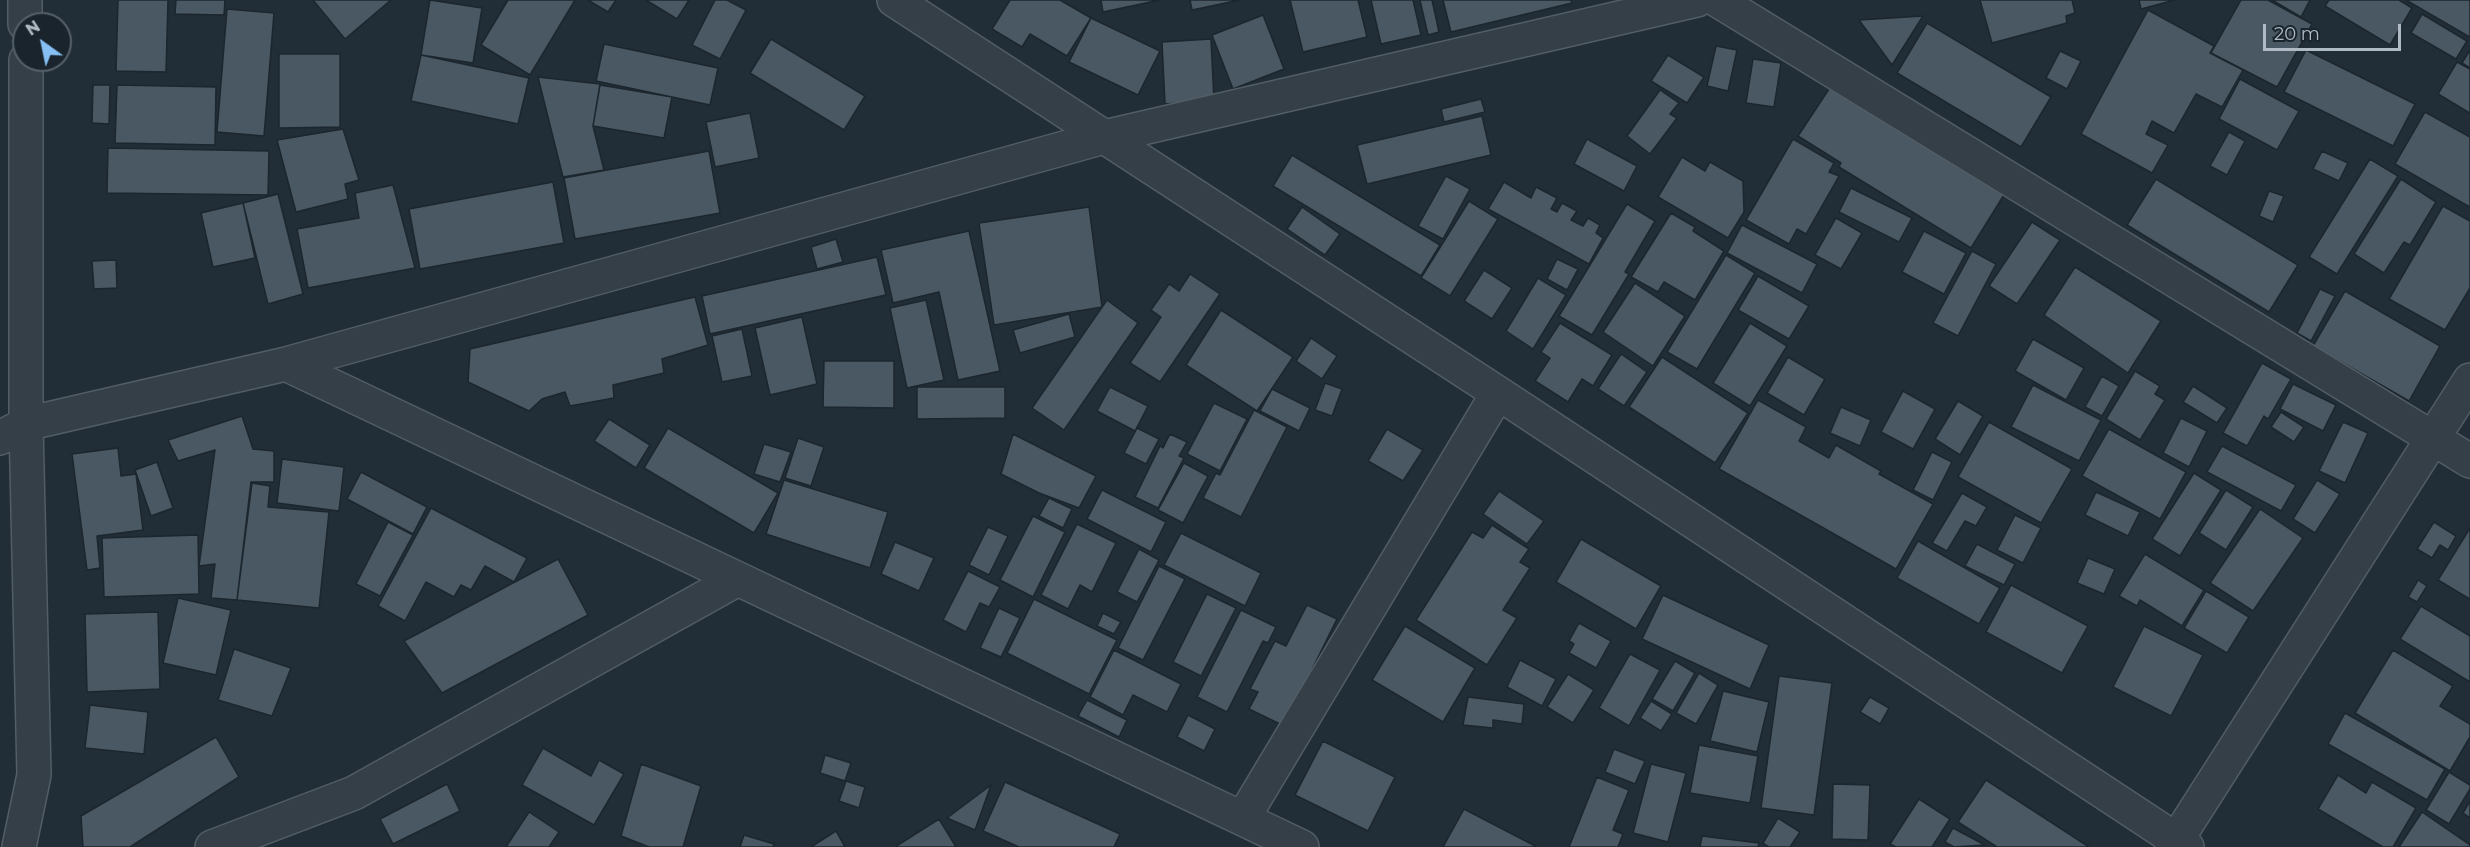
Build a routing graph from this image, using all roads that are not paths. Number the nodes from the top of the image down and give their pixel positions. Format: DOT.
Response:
graph roads {
  1 [pos="894,0"];
  2 [pos="1698,0"];
  3 [pos="1717,0"];
  4 [pos="26,72"];
  5 [pos="1104,137"];
  6 [pos="286,364"];
  7 [pos="2470,380"];
  8 [pos="1498,393"];
  9 [pos="13,431"];
  10 [pos="2434,439"];
  11 [pos="2470,461"];
  12 [pos="736,580"];
  13 [pos="1243,818"];
  14 [pos="2179,845"];
  15 [pos="19,847"];
  16 [pos="212,847"];
  17 [pos="1302,847"];
  1 -- 5 [label="street"];
  2 -- 5 [label="street"];
  3 -- 10 [label="street"];
  4 -- 9 [label="street"];
  5 -- 6 [label="street"];
  5 -- 8 [label="street"];
  6 -- 9 [label="street"];
  6 -- 12 [label="street"];
  7 -- 10 [label="street"];
  8 -- 13 [label="street"];
  8 -- 14 [label="street"];
  9 -- 15 [label="street"];
  10 -- 11 [label="street"];
  10 -- 14 [label="street"];
  12 -- 13 [label="street"];
  12 -- 16 [label="street"];
  13 -- 17 [label="street"];
}
